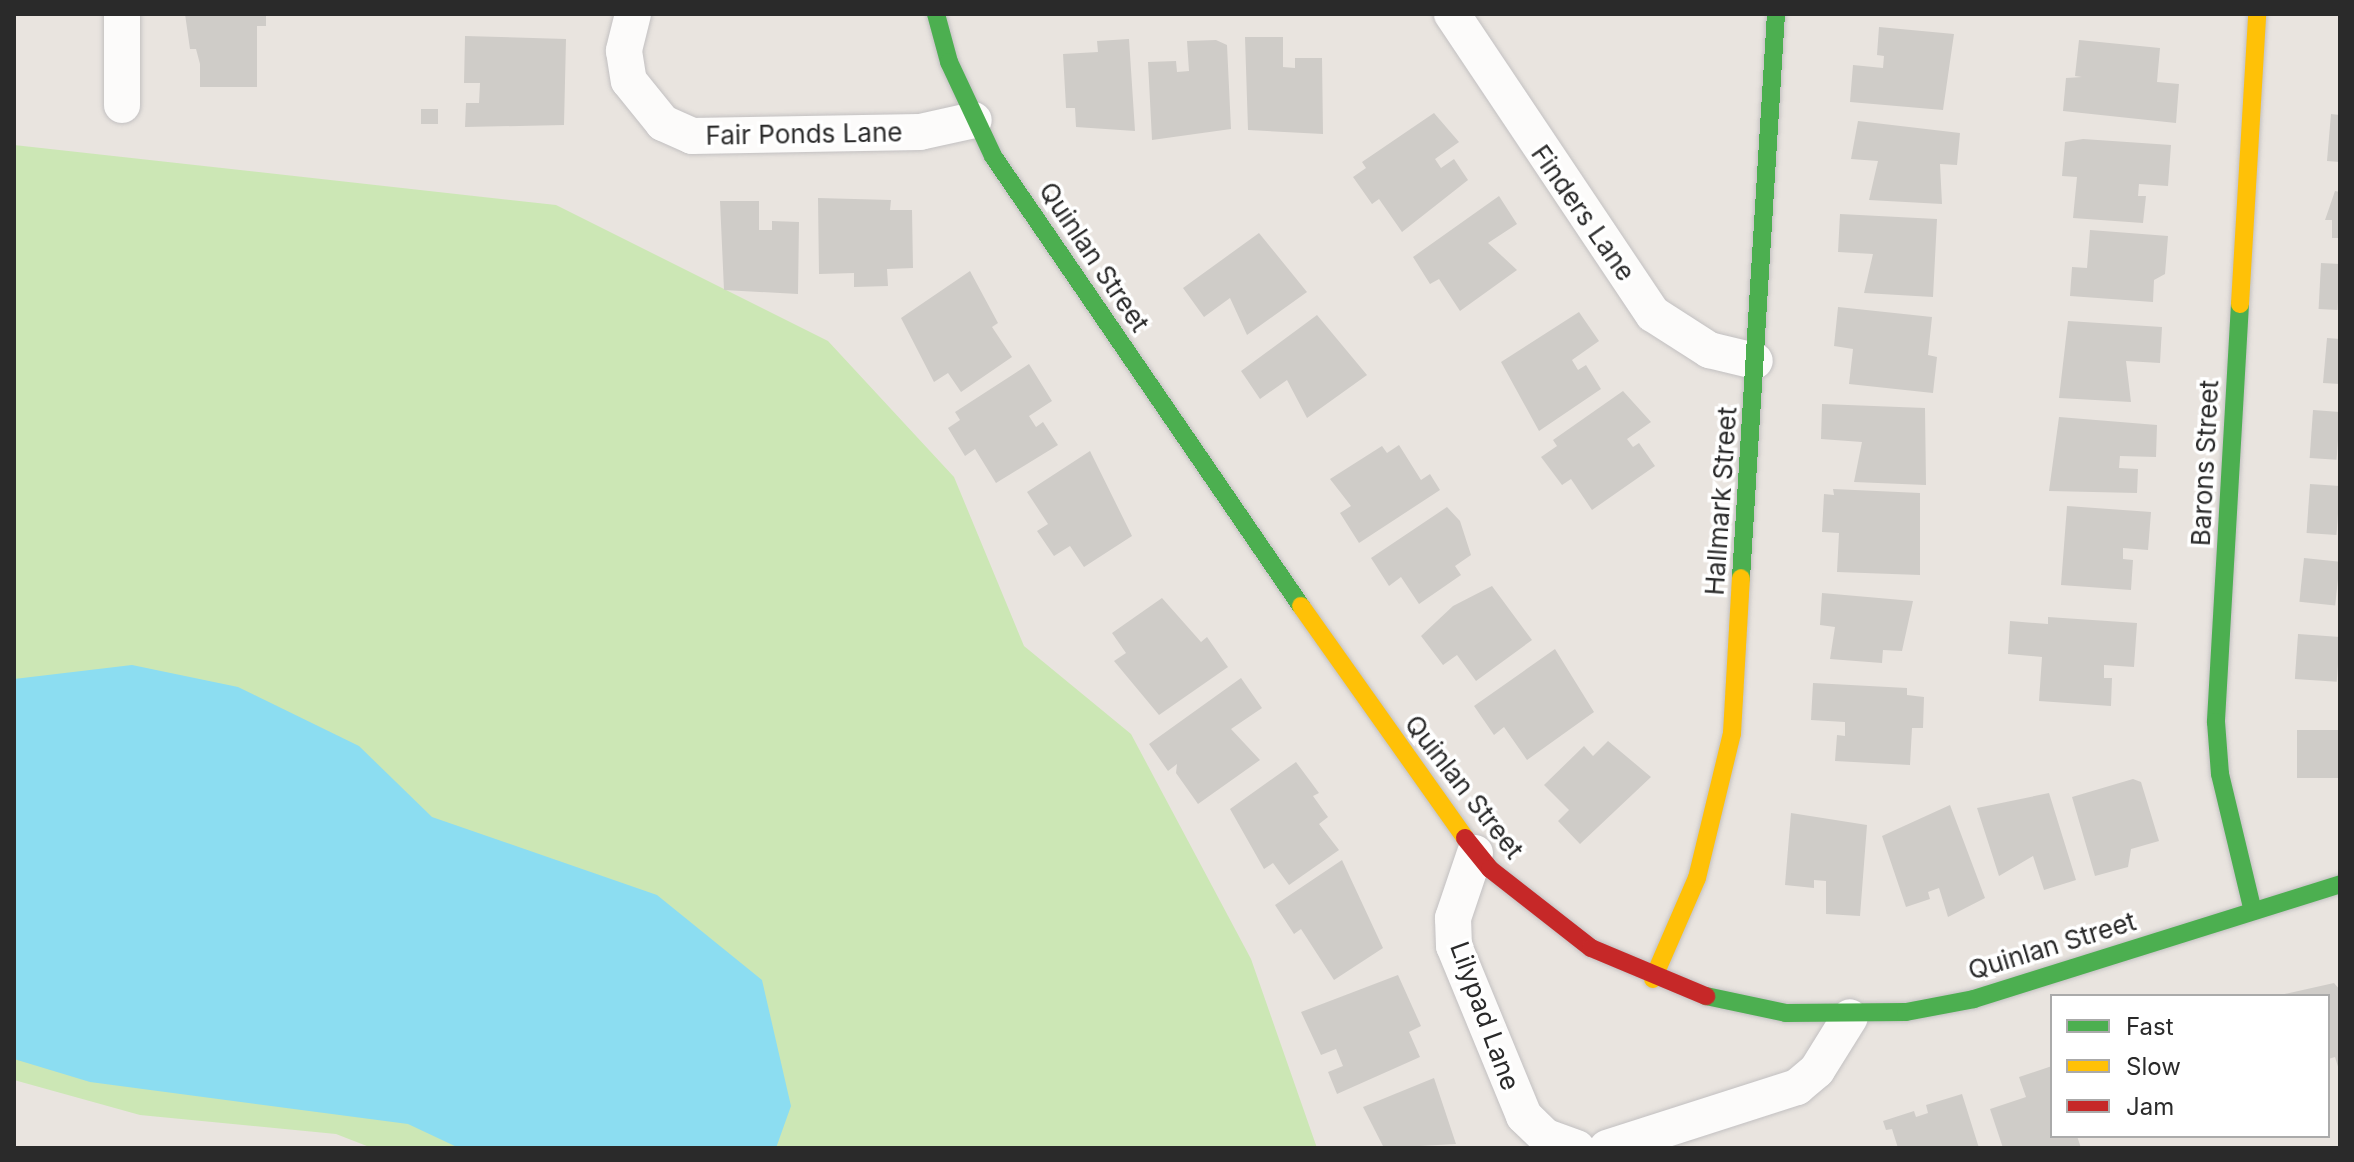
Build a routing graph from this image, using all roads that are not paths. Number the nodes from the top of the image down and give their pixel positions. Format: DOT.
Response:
graph roads {
  1 [pos="122,14"];
  2 [pos="633,14"];
  3 [pos="936,14"];
  4 [pos="1452,14"];
  5 [pos="1776,14"];
  6 [pos="2257,14"];
  7 [pos="122,105"];
  8 [pos="974,120"];
  9 [pos="1755,361"];
  10 [pos="1475,853"];
  11 [pos="2340,884"];
  12 [pos="2253,911"];
  13 [pos="1653,979"];
  14 [pos="1850,1017"];
  15 [pos="1577,1148"];
  16 [pos="1607,1148"];
  1 -- 7 [label="street"];
  2 -- 8 [label="street, Fair Ponds Lane"];
  3 -- 8 [label="street, Quinlan Street"];
  4 -- 9 [label="street, Finders Lane"];
  5 -- 9 [label="street, Hallmark Street"];
  6 -- 12 [label="street, Barons Street"];
  8 -- 10 [label="street, Quinlan Street"];
  9 -- 13 [label="street, Hallmark Street"];
  10 -- 13 [label="street, Quinlan Street"];
  10 -- 15 [label="street, Lilypad Lane"];
  11 -- 12 [label="street, Quinlan Street"];
  12 -- 14 [label="street, Quinlan Street"];
  13 -- 14 [label="street, Quinlan Street"];
  14 -- 16 [label="street"];
}
